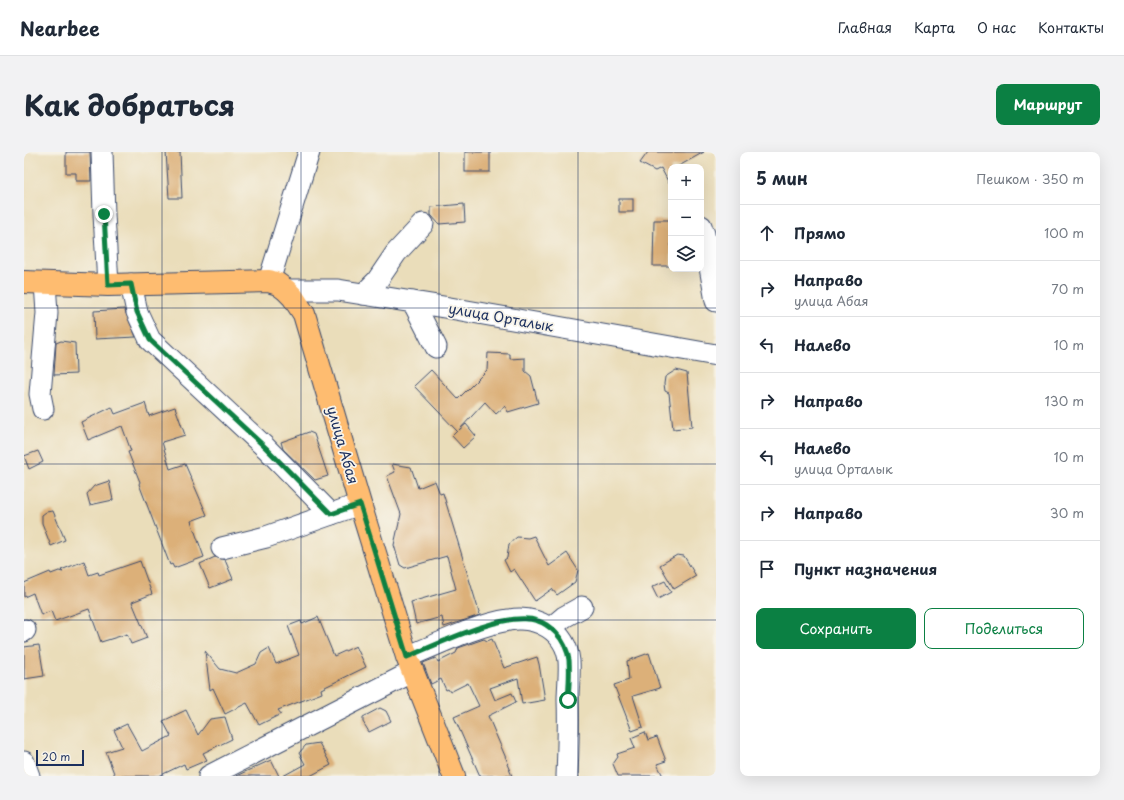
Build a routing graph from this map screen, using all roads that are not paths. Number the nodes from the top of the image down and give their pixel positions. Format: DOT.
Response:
graph roads {
  1 [pos="102,152"];
  2 [pos="309,152"];
  3 [pos="423,224"];
  4 [pos="704,234"];
  5 [pos="24,282"];
  6 [pos="46,283"];
  7 [pos="131,284"];
  8 [pos="108,285"];
  9 [pos="282,290"];
  10 [pos="364,294"];
  11 [pos="716,301"];
  12 [pos="413,302"];
  13 [pos="436,347"];
  14 [pos="716,355"];
  15 [pos="43,409"];
  16 [pos="360,504"];
  17 [pos="331,514"];
  18 [pos="222,548"];
  19 [pos="582,607"];
  20 [pos="550,628"];
  21 [pos="409,664"];
  22 [pos="24,762"];
  23 [pos="29,776"];
  24 [pos="209,776"];
  25 [pos="454,776"];
  26 [pos="566,776"];
  1 -- 8 [label="street"];
  2 -- 9 [label="street"];
  3 -- 10 [label="street"];
  4 -- 11 [label="street"];
  5 -- 6 [label="main road, улица Орталык"];
  6 -- 8 [label="main road, улица Орталык"];
  6 -- 15 [label="street"];
  7 -- 8 [label="main road, улица Орталык"];
  7 -- 9 [label="main road, улица Орталык"];
  7 -- 17 [label="street"];
  9 -- 10 [label="street, улица Орталык"];
  9 -- 16 [label="main road, улица Абая"];
  10 -- 12 [label="street, улица Орталык"];
  12 -- 13 [label="street"];
  12 -- 14 [label="street, улица Орталык"];
  16 -- 17 [label="street"];
  16 -- 21 [label="main road, улица Абая"];
  17 -- 18 [label="street"];
  19 -- 20 [label="street"];
  20 -- 21 [label="street"];
  20 -- 26 [label="street"];
  21 -- 24 [label="street"];
  21 -- 25 [label="main road, улица Абая"];
  22 -- 23 [label="street"];
}
